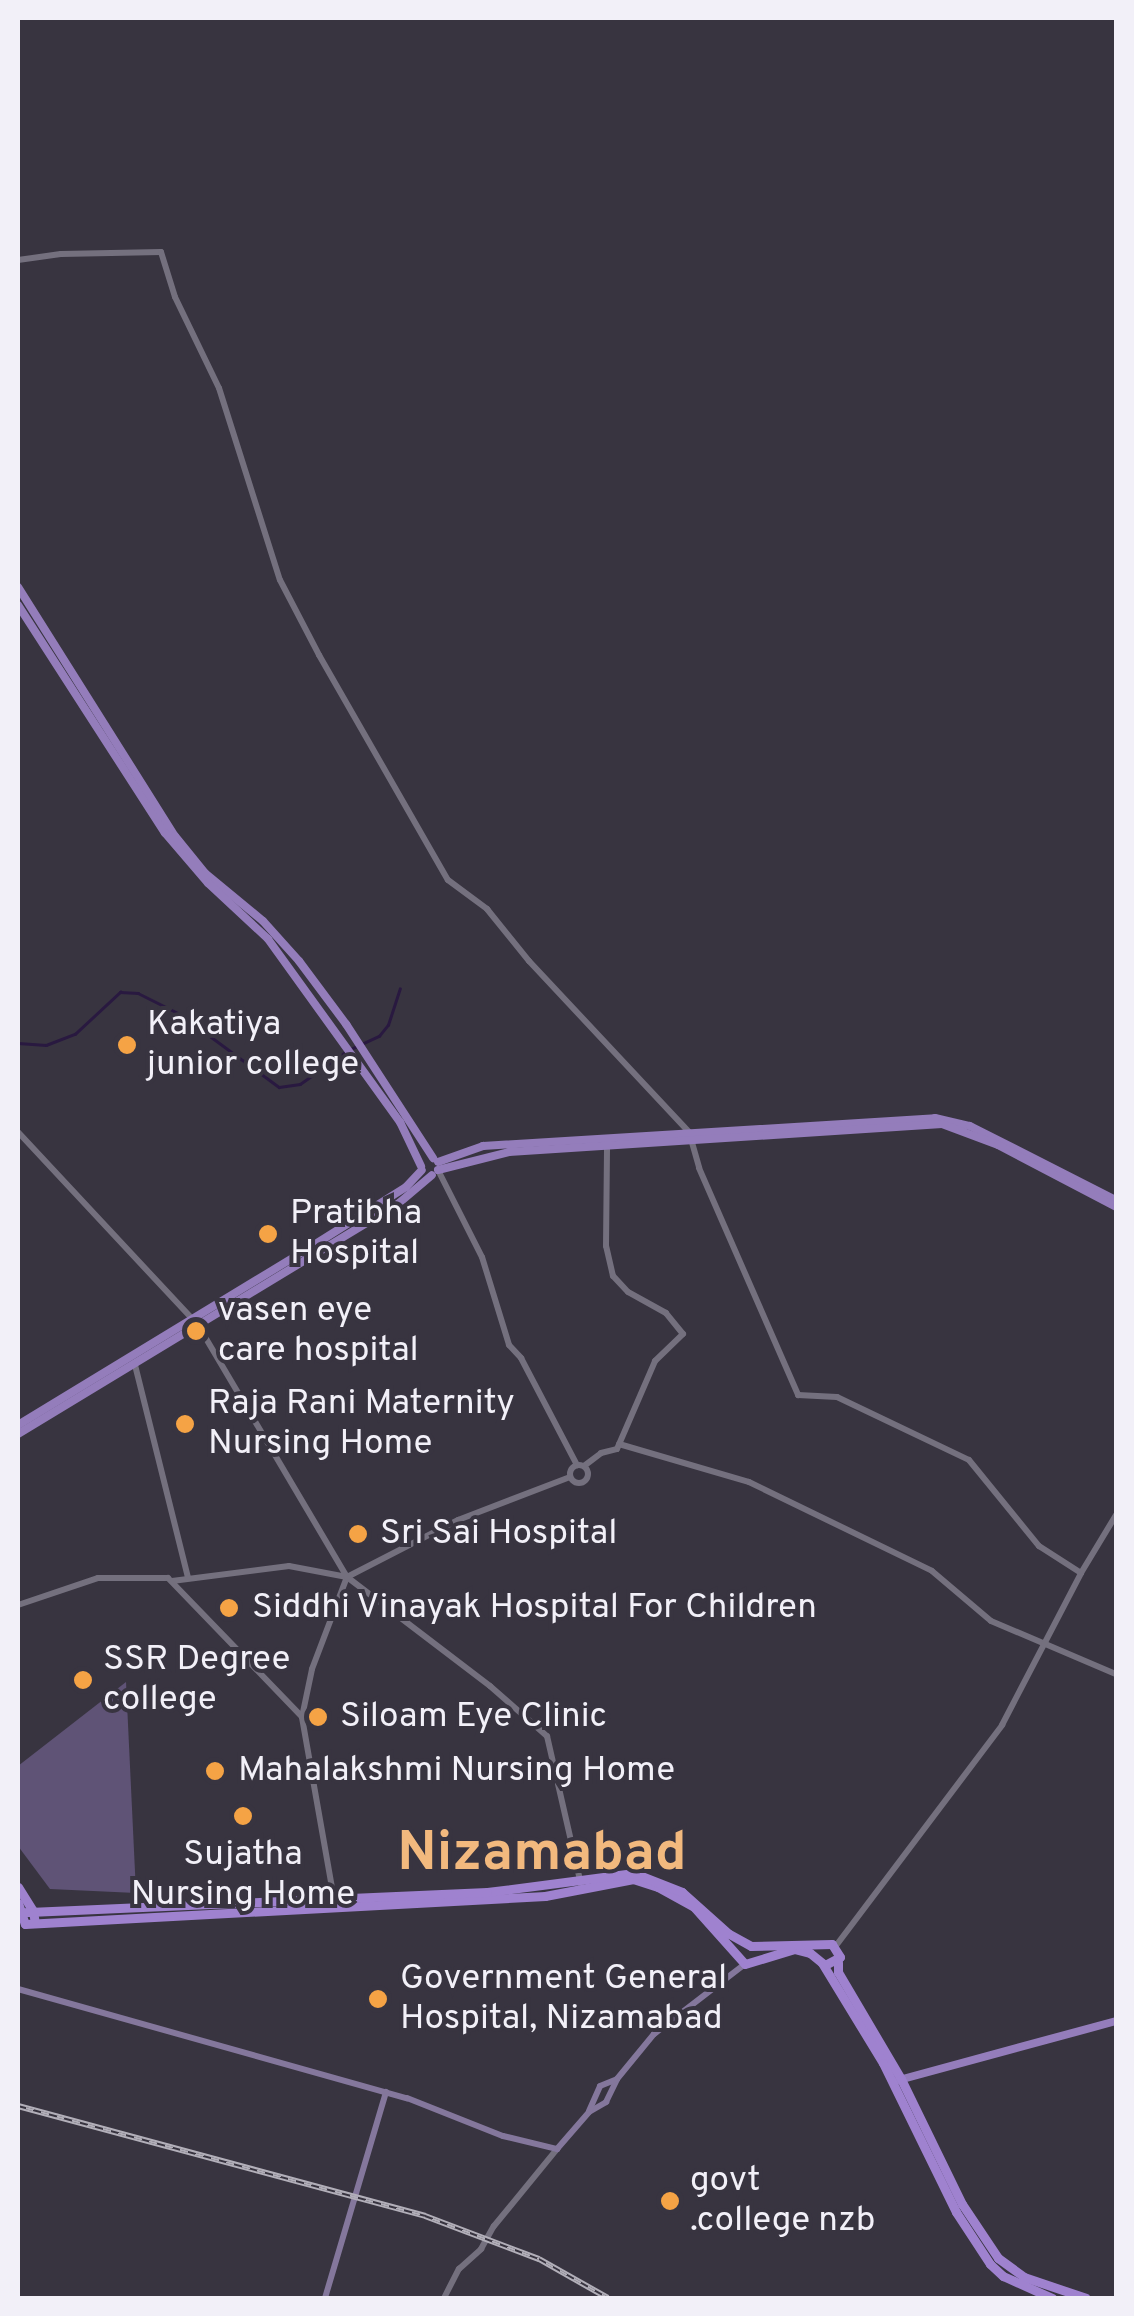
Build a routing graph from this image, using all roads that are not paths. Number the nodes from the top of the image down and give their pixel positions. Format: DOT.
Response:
graph roads {
  1 [pos="18,260"];
  2 [pos="18,588"];
  3 [pos="18,605"];
  4 [pos="18,1132"];
  5 [pos="691,1135"];
  6 [pos="607,1146"];
  7 [pos="435,1166"];
  8 [pos="421,1168"];
  9 [pos="1116,1204"];
  10 [pos="195,1322"];
  11 [pos="135,1365"];
  12 [pos="18,1425"];
  13 [pos="18,1434"];
  14 [pos="619,1444"];
  15 [pos="581,1465"];
  16 [pos="570,1477"];
  17 [pos="1116,1515"];
  18 [pos="1081,1573"];
  19 [pos="188,1577"];
  20 [pos="347,1577"];
  21 [pos="170,1581"];
  22 [pos="18,1605"];
  23 [pos="1045,1646"];
  24 [pos="1116,1674"];
  25 [pos="302,1717"];
  26 [pos="581,1886"];
  27 [pos="18,1887"];
  28 [pos="334,1900"];
  29 [pos="23,1910"];
  30 [pos="26,1924"];
  31 [pos="751,1946"];
  32 [pos="822,1947"];
  33 [pos="836,1947"];
  34 [pos="745,1960"];
  35 [pos="820,1961"];
  36 [pos="838,1962"];
  37 [pos="18,1989"];
  38 [pos="1116,2021"];
  39 [pos="616,2079"];
  40 [pos="897,2080"];
  41 [pos="386,2092"];
  42 [pos="589,2112"];
  43 [pos="557,2149"];
  44 [pos="325,2298"];
  45 [pos="444,2298"];
  46 [pos="1052,2298"];
  47 [pos="1086,2298"];
  1 -- 5 [label="street"];
  2 -- 7 [label="main road"];
  3 -- 8 [label="main road"];
  4 -- 10 [label="street"];
  5 -- 6 [label="main road"];
  5 -- 7 [label="main road"];
  5 -- 9 [label="main road"];
  5 -- 18 [label="street"];
  6 -- 7 [label="main road"];
  6 -- 14 [label="street"];
  7 -- 8 [label="main road"];
  7 -- 8 [label="main road"];
  7 -- 10 [label="main road"];
  7 -- 15 [label="street"];
  8 -- 10 [label="main road"];
  10 -- 11 [label="main road"];
  10 -- 12 [label="main road"];
  10 -- 20 [label="street"];
  11 -- 13 [label="main road"];
  11 -- 19 [label="street"];
  14 -- 15 [label="street"];
  14 -- 23 [label="street"];
  15 -- 16 [label="street"];
  15 -- 16 [label="street"];
  16 -- 20 [label="street"];
  17 -- 18 [label="street"];
  18 -- 23 [label="street"];
  19 -- 20 [label="street"];
  19 -- 21 [label="street"];
  20 -- 25 [label="street"];
  20 -- 26 [label="street"];
  21 -- 22 [label="street"];
  21 -- 25 [label="street"];
  23 -- 24 [label="street"];
  23 -- 33 [label="street"];
  25 -- 28 [label="street"];
  26 -- 28 [label="highway"];
  26 -- 30 [label="highway"];
  26 -- 31 [label="highway"];
  26 -- 34 [label="highway"];
  27 -- 29 [label="highway"];
  28 -- 29 [label="highway"];
  29 -- 30 [label="highway"];
  31 -- 32 [label="highway"];
  31 -- 34 [label="highway"];
  31 -- 34 [label="highway"];
  32 -- 33 [label="highway"];
  32 -- 35 [label="highway"];
  33 -- 36 [label="highway"];
  34 -- 35 [label="highway"];
  34 -- 39 [label="main road"];
  35 -- 36 [label="highway"];
  35 -- 40 [label="highway"];
  36 -- 40 [label="highway"];
  37 -- 41 [label="main road"];
  38 -- 40 [label="main road"];
  39 -- 42 [label="main road"];
  39 -- 42 [label="main road"];
  40 -- 46 [label="highway"];
  40 -- 47 [label="highway"];
  41 -- 43 [label="main road"];
  41 -- 44 [label="main road"];
  42 -- 43 [label="main road"];
  43 -- 45 [label="street"];
}
